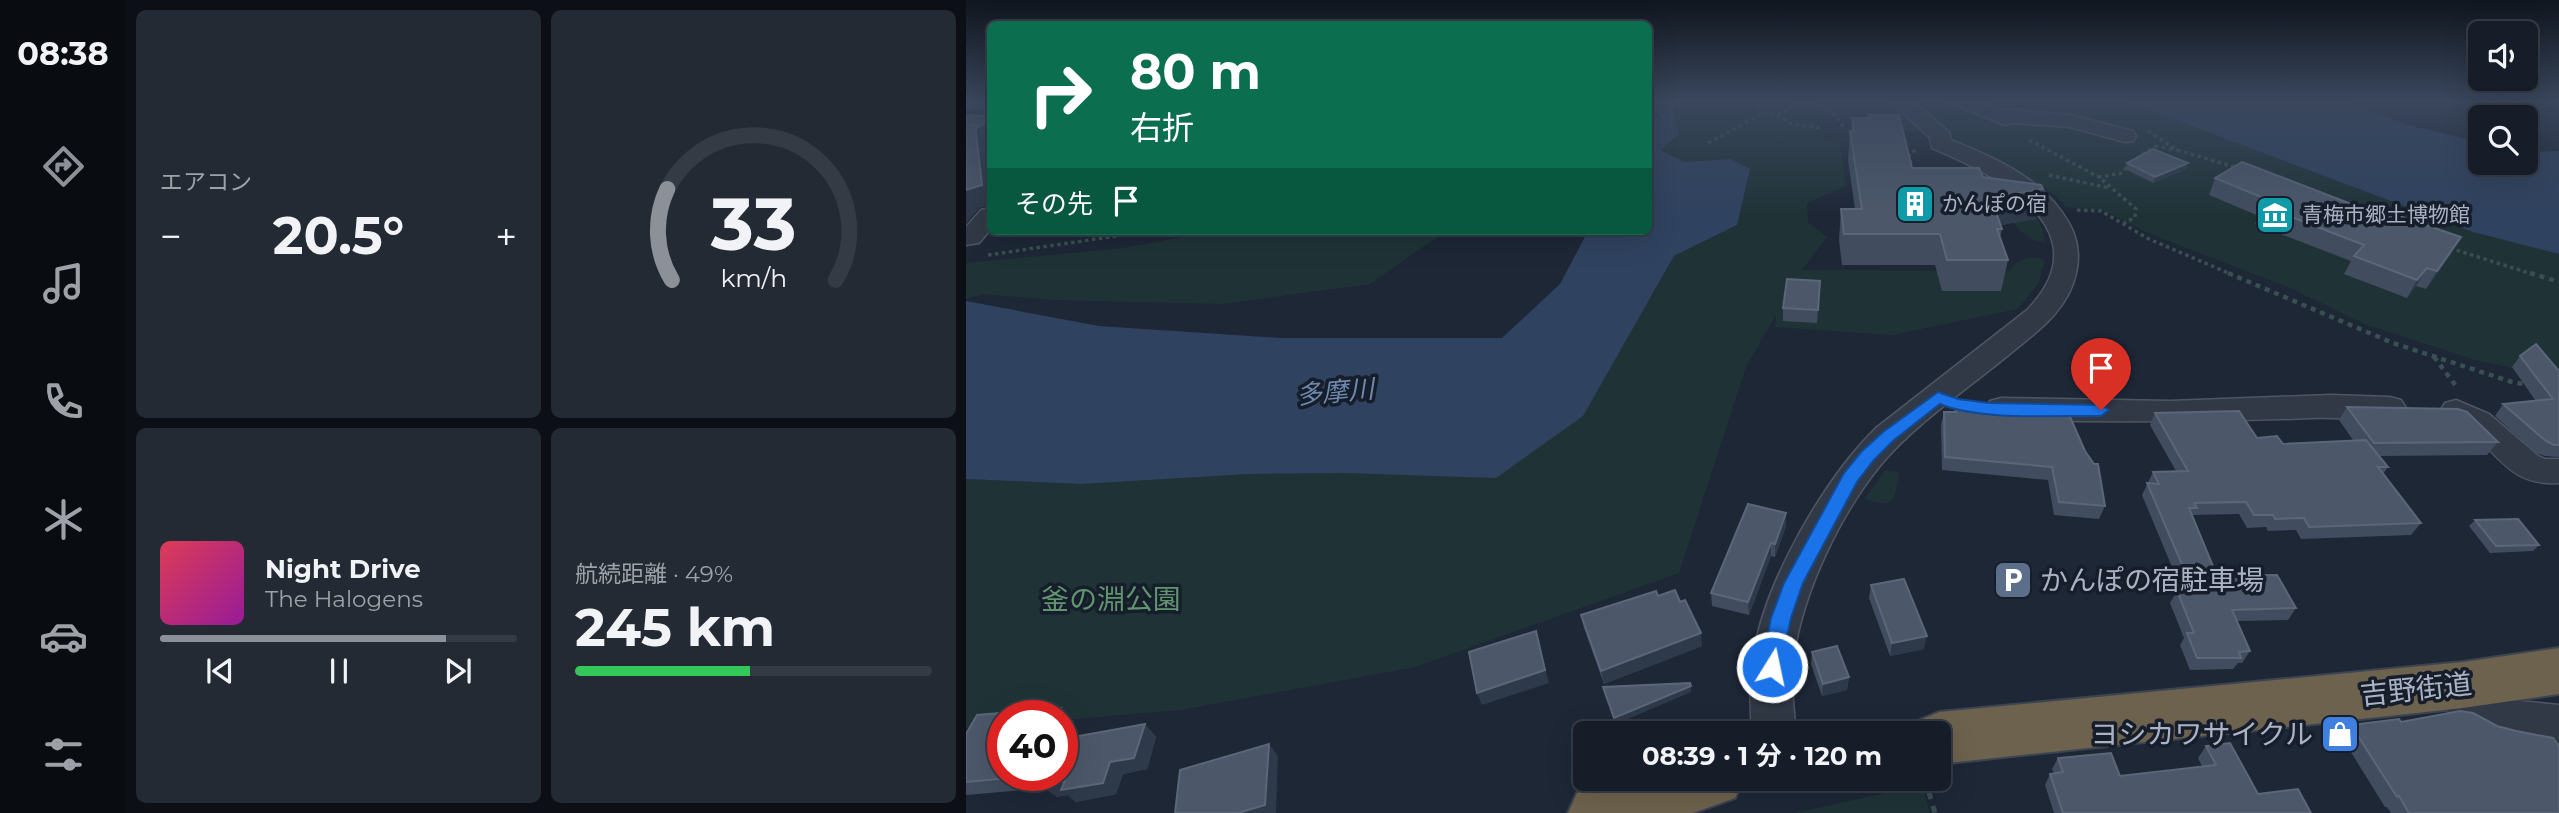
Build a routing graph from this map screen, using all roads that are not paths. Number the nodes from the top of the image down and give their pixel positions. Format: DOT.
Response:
graph roads {
  1 [pos="1940,138"];
  2 [pos="987,221"];
  3 [pos="975,247"];
  4 [pos="1938,397"];
  5 [pos="2559,471"];
  6 [pos="2559,671"];
  7 [pos="2452,686"];
  8 [pos="1774,721"];
  9 [pos="2559,726"];
  10 [pos="1951,737"];
  11 [pos="1673,791"];
  12 [pos="1597,813"];
  1 -- 4 [label="street"];
  2 -- 3 [label="street"];
  4 -- 5 [label="street"];
  4 -- 8 [label="street"];
  6 -- 7 [label="highway, 吉野街道"];
  7 -- 9 [label="street"];
  7 -- 10 [label="highway, 吉野街道"];
  11 -- 12 [label="highway"];
}
